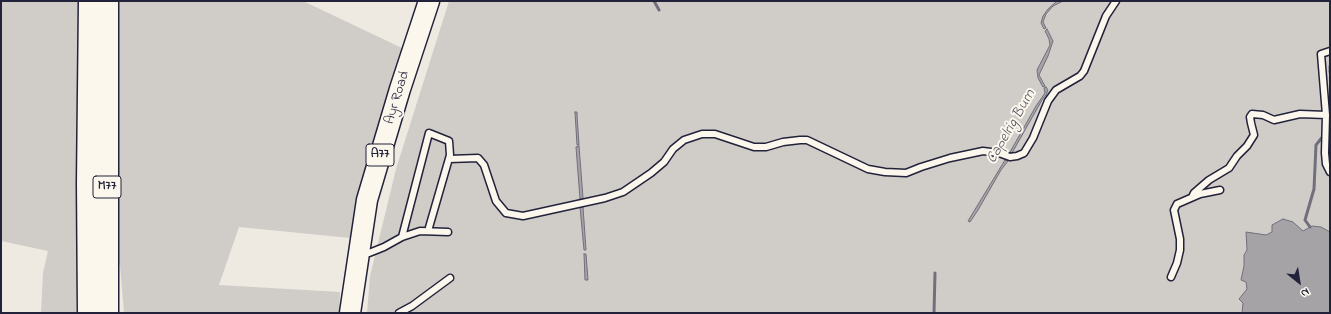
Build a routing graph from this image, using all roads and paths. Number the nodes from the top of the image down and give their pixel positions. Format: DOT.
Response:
graph roads {
  1 [pos="90,1"];
  2 [pos="107,1"];
  3 [pos="429,1"];
  4 [pos="1116,1"];
  5 [pos="1330,51"];
  6 [pos="1326,115"];
  7 [pos="449,159"];
  8 [pos="1330,172"];
  9 [pos="1220,190"];
  10 [pos="1192,197"];
  11 [pos="428,231"];
  12 [pos="448,232"];
  13 [pos="402,237"];
  14 [pos="359,252"];
  15 [pos="89,268"];
  16 [pos="1171,277"];
  17 [pos="450,278"];
  18 [pos="86,313"];
  19 [pos="89,313"];
  20 [pos="107,313"];
  21 [pos="350,313"];
  22 [pos="399,313"];
  1 -- 15 [label="highway, M77"];
  2 -- 20 [label="highway, M77"];
  3 -- 14 [label="main road, Ayr Road / A77"];
  4 -- 7 [label="lane"];
  5 -- 6 [label="lane"];
  6 -- 8 [label="lane"];
  6 -- 10 [label="lane"];
  7 -- 11 [label="lane"];
  7 -- 13 [label="lane"];
  9 -- 10 [label="lane"];
  10 -- 16 [label="lane"];
  11 -- 12 [label="lane"];
  11 -- 13 [label="lane"];
  13 -- 14 [label="lane"];
  14 -- 21 [label="main road, Ayr Road / A77"];
  15 -- 18 [label="highway"];
  15 -- 19 [label="highway, M77"];
  17 -- 22 [label="lane"];
}
